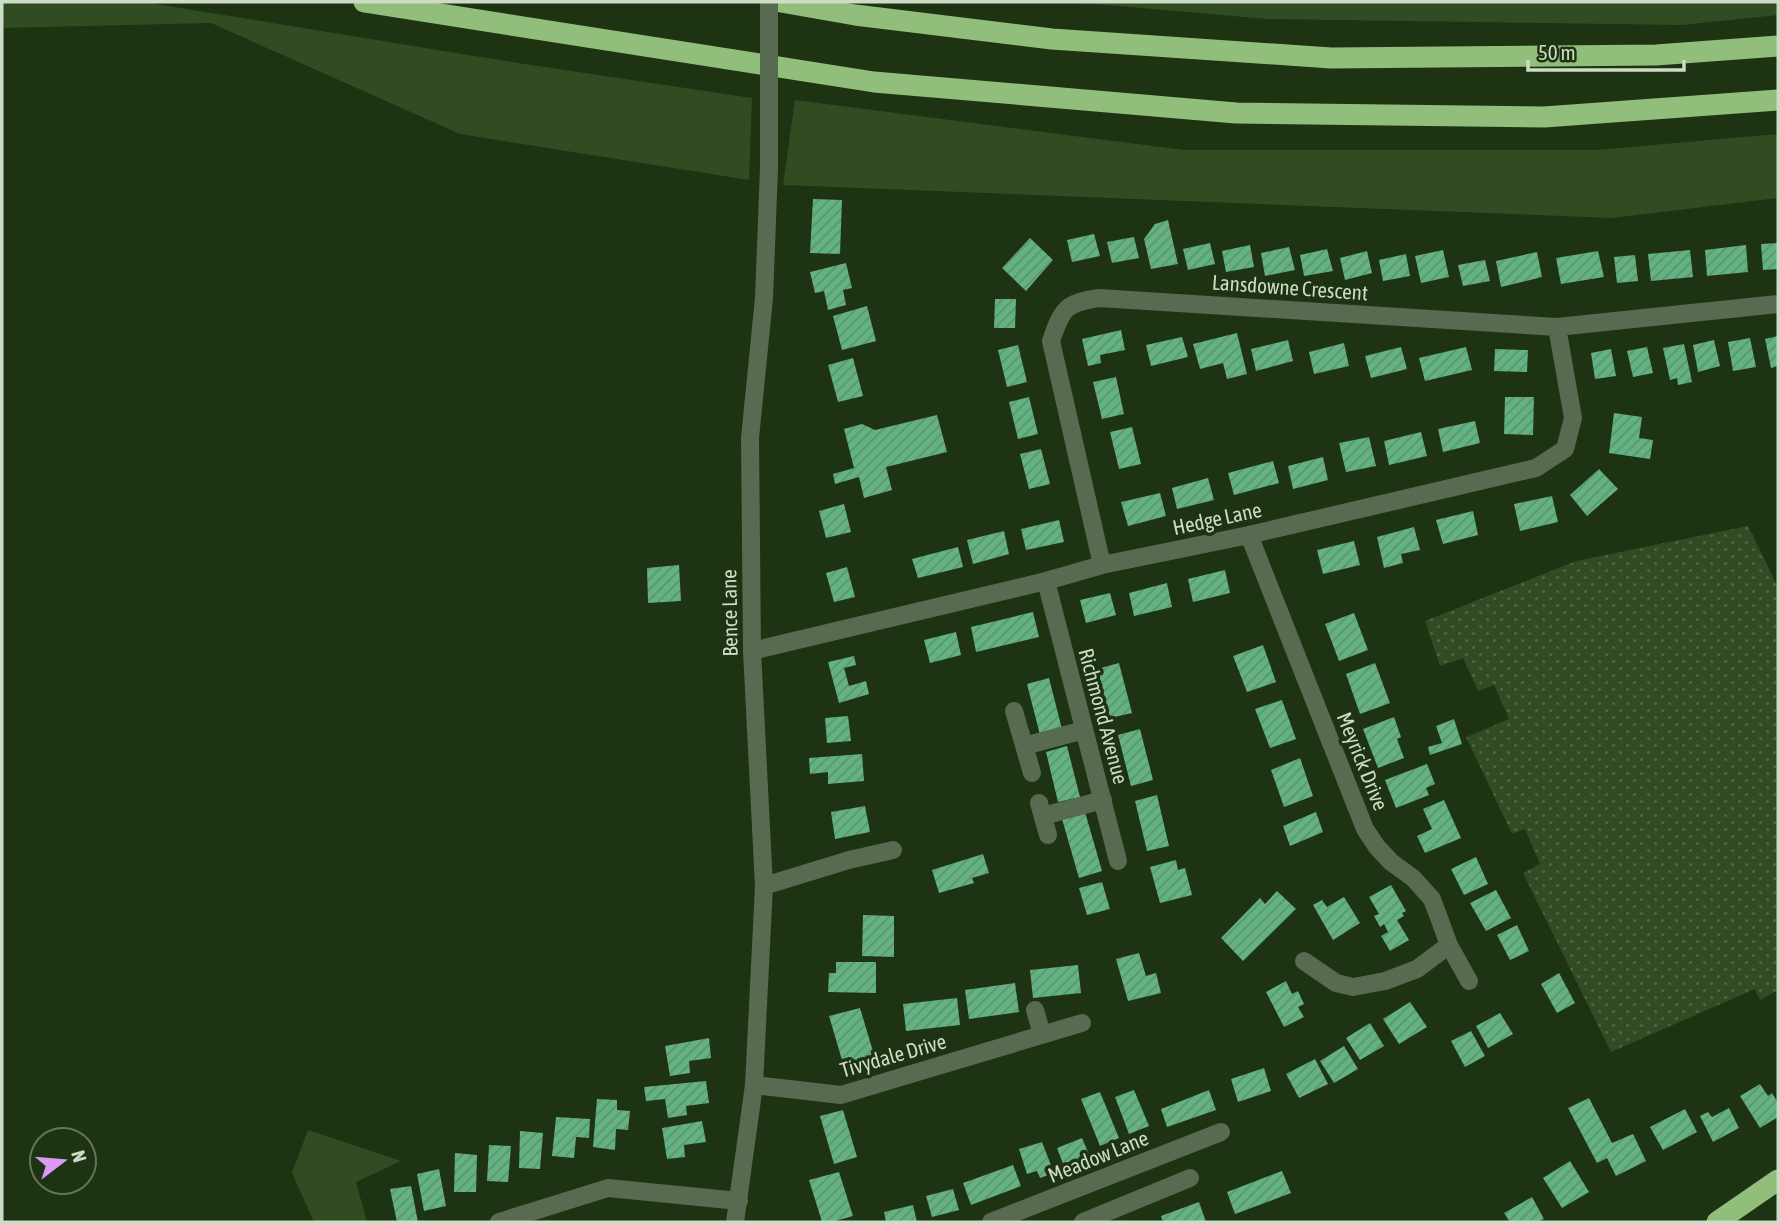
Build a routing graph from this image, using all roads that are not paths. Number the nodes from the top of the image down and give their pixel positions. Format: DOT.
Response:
graph roads {
  1 [pos="363,2"];
  2 [pos="769,2"];
  3 [pos="781,2"];
  4 [pos="1778,46"];
  5 [pos="1778,100"];
  6 [pos="1778,304"];
  7 [pos="1557,327"];
  8 [pos="1249,535"];
  9 [pos="1102,565"];
  10 [pos="1046,581"];
  11 [pos="752,651"];
  12 [pos="1014,711"];
  13 [pos="1084,730"];
  14 [pos="1024,746"];
  15 [pos="1032,774"];
  16 [pos="1103,800"];
  17 [pos="1048,835"];
  18 [pos="893,850"];
  19 [pos="1118,861"];
  20 [pos="764,886"];
  21 [pos="1449,945"];
  22 [pos="1304,961"];
  23 [pos="1469,981"];
  24 [pos="1035,1010"];
  25 [pos="1082,1023"];
  26 [pos="1042,1034"];
  27 [pos="754,1085"];
  28 [pos="1221,1132"];
  29 [pos="1189,1178"];
  30 [pos="1778,1180"];
  31 [pos="739,1201"];
  32 [pos="499,1222"];
  33 [pos="735,1222"];
  34 [pos="991,1222"];
  35 [pos="1083,1222"];
  36 [pos="1717,1222"];
  1 -- 5 [label="highway"];
  2 -- 11 [label="street, Bence Lane, bridge"];
  3 -- 4 [label="highway"];
  6 -- 7 [label="street, Lansdowne Crescent"];
  7 -- 8 [label="street, Hedge Lane"];
  7 -- 9 [label="street, Lansdowne Crescent"];
  8 -- 9 [label="street, Hedge Lane"];
  8 -- 21 [label="street, Meyrick Drive"];
  9 -- 10 [label="street, Hedge Lane"];
  10 -- 11 [label="street, Hedge Lane"];
  10 -- 13 [label="street, Richmond Avenue"];
  11 -- 20 [label="street, Bence Lane"];
  12 -- 14 [label="street"];
  13 -- 14 [label="street"];
  13 -- 16 [label="street, Richmond Avenue"];
  14 -- 15 [label="street"];
  16 -- 17 [label="street"];
  16 -- 19 [label="street, Richmond Avenue"];
  18 -- 20 [label="street"];
  20 -- 27 [label="street, Bence Lane"];
  21 -- 22 [label="street"];
  21 -- 23 [label="street, Meyrick Drive"];
  24 -- 26 [label="street"];
  25 -- 26 [label="street, Tivydale Drive"];
  26 -- 27 [label="street, Tivydale Drive"];
  27 -- 31 [label="street, Bence Lane"];
  28 -- 34 [label="street, Meadow Lane"];
  29 -- 35 [label="street"];
  30 -- 36 [label="highway"];
  31 -- 32 [label="street"];
  31 -- 33 [label="street, Bence Lane"];
}
